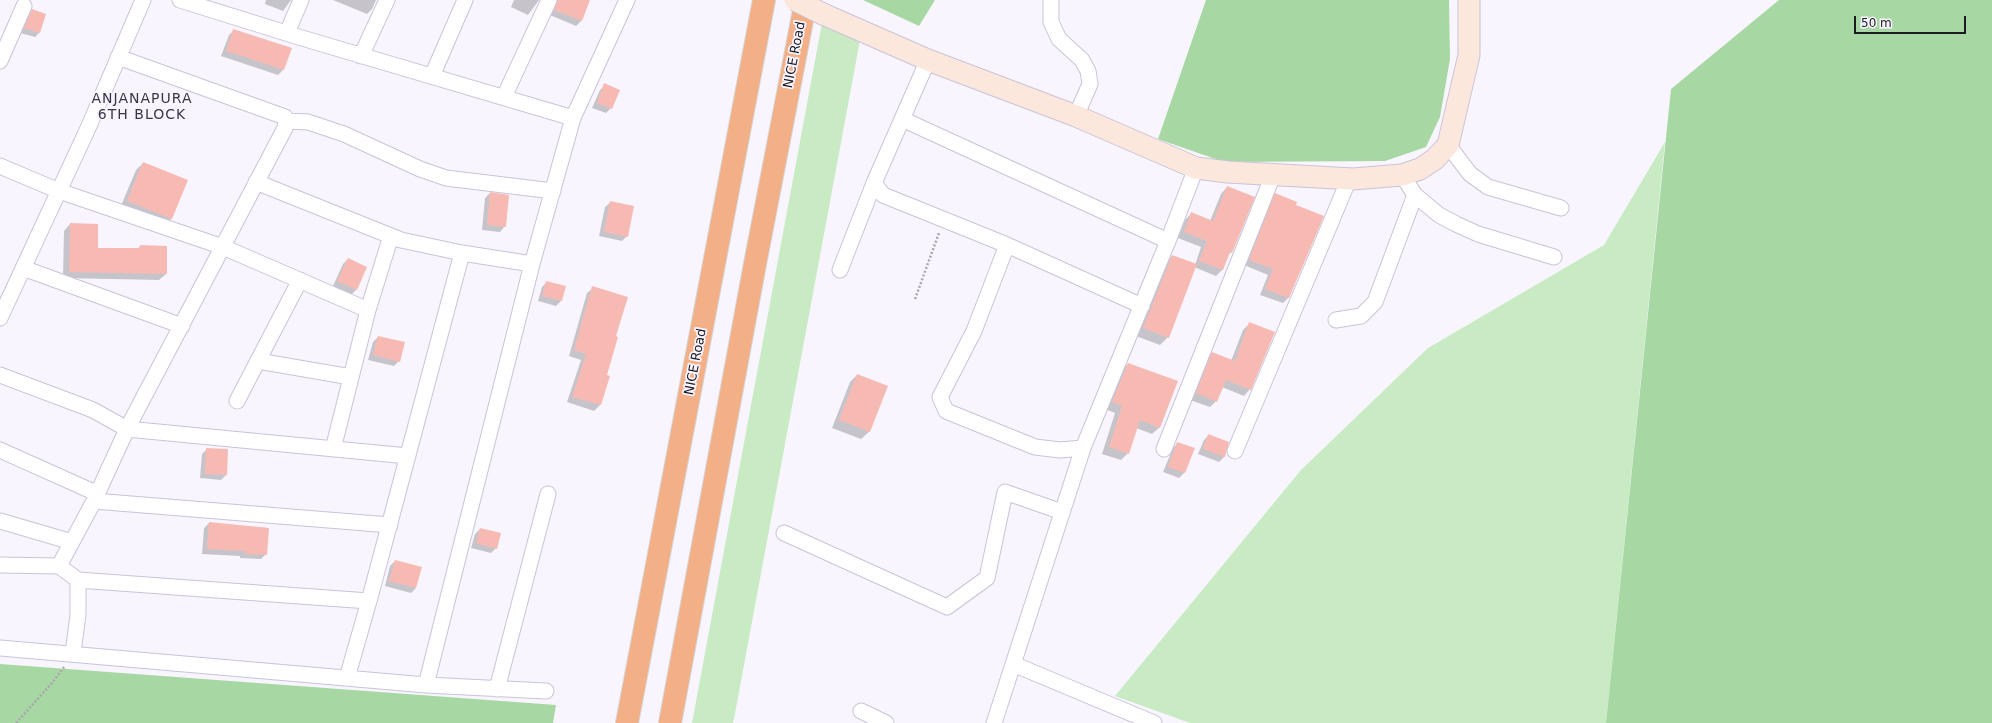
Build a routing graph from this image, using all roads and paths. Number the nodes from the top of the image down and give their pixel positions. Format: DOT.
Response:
graph roads {
  1 [pos="142,0"];
  2 [pos="180,0"];
  3 [pos="302,0"];
  4 [pos="387,0"];
  5 [pos="465,0"];
  6 [pos="549,0"];
  7 [pos="627,0"];
  8 [pos="764,0"];
  9 [pos="795,0"];
  10 [pos="806,0"];
  11 [pos="1051,0"];
  12 [pos="1469,0"];
  13 [pos="24,6"];
  14 [pos="221,6"];
  15 [pos="286,34"];
  16 [pos="361,56"];
  17 [pos="118,57"];
  18 [pos="928,60"];
  19 [pos="0,61"];
  20 [pos="432,76"];
  21 [pos="504,98"];
  22 [pos="1076,116"];
  23 [pos="573,118"];
  24 [pos="902,119"];
  25 [pos="286,121"];
  26 [pos="1448,145"];
  27 [pos="0,166"];
  28 [pos="1196,168"];
  29 [pos="1274,175"];
  30 [pos="1402,176"];
  31 [pos="1349,179"];
  32 [pos="256,182"];
  33 [pos="874,183"];
  34 [pos="59,191"];
  35 [pos="552,191"];
  36 [pos="1415,195"];
  37 [pos="1561,208"];
  38 [pos="944,220"];
  39 [pos="391,236"];
  40 [pos="1168,241"];
  41 [pos="1007,245"];
  42 [pos="223,247"];
  43 [pos="462,253"];
  44 [pos="1554,257"];
  45 [pos="532,264"];
  46 [pos="23,268"];
  47 [pos="840,270"];
  48 [pos="300,280"];
  49 [pos="914,299"];
  50 [pos="1142,306"];
  51 [pos="368,310"];
  52 [pos="0,318"];
  53 [pos="1336,320"];
  54 [pos="182,326"];
  55 [pos="258,361"];
  56 [pos="0,375"];
  57 [pos="351,377"];
  58 [pos="237,401"];
  59 [pos="127,429"];
  60 [pos="1083,448"];
  61 [pos="333,449"];
  62 [pos="1164,449"];
  63 [pos="0,450"];
  64 [pos="1235,451"];
  65 [pos="408,456"];
  66 [pos="548,494"];
  67 [pos="95,497"];
  68 [pos="1062,512"];
  69 [pos="0,521"];
  70 [pos="390,525"];
  71 [pos="784,533"];
  72 [pos="72,542"];
  73 [pos="0,565"];
  74 [pos="59,566"];
  75 [pos="78,580"];
  76 [pos="370,601"];
  77 [pos="0,648"];
  78 [pos="73,653"];
  79 [pos="1013,664"];
  80 [pos="347,678"];
  81 [pos="426,685"];
  82 [pos="497,689"];
  83 [pos="546,691"];
  84 [pos="861,711"];
  85 [pos="16,723"];
  86 [pos="627,723"];
  87 [pos="670,723"];
  88 [pos="886,723"];
  89 [pos="994,723"];
  90 [pos="1154,723"];
  1 -- 17 [label="street"];
  2 -- 14 [label="street"];
  3 -- 15 [label="street"];
  4 -- 16 [label="street"];
  5 -- 20 [label="street"];
  6 -- 21 [label="street"];
  7 -- 23 [label="street"];
  8 -- 86 [label="highway, NICE Road"];
  9 -- 18 [label="street, bridge"];
  10 -- 87 [label="highway, NICE Road"];
  11 -- 22 [label="street"];
  12 -- 26 [label="street"];
  13 -- 19 [label="street"];
  14 -- 15 [label="street"];
  15 -- 16 [label="street"];
  16 -- 20 [label="street"];
  17 -- 25 [label="street"];
  17 -- 34 [label="street"];
  18 -- 22 [label="street"];
  18 -- 24 [label="street"];
  20 -- 21 [label="street"];
  21 -- 23 [label="street"];
  22 -- 28 [label="street"];
  23 -- 35 [label="street"];
  24 -- 33 [label="street"];
  24 -- 40 [label="street"];
  25 -- 32 [label="street"];
  25 -- 35 [label="street"];
  26 -- 30 [label="street"];
  26 -- 37 [label="street"];
  27 -- 34 [label="street"];
  28 -- 29 [label="street"];
  28 -- 40 [label="street"];
  29 -- 31 [label="street"];
  29 -- 62 [label="street"];
  30 -- 31 [label="street"];
  30 -- 36 [label="street"];
  31 -- 64 [label="street"];
  32 -- 39 [label="street"];
  32 -- 42 [label="street"];
  33 -- 38 [label="street"];
  33 -- 47 [label="street"];
  34 -- 42 [label="street"];
  34 -- 46 [label="street"];
  35 -- 45 [label="street"];
  36 -- 44 [label="street"];
  36 -- 53 [label="street"];
  38 -- 41 [label="street"];
  38 -- 49 [label="path"];
  39 -- 43 [label="street"];
  39 -- 51 [label="street"];
  40 -- 50 [label="street"];
  41 -- 50 [label="street"];
  41 -- 60 [label="street"];
  42 -- 48 [label="street"];
  42 -- 54 [label="street"];
  43 -- 45 [label="street"];
  43 -- 65 [label="street"];
  45 -- 81 [label="street"];
  46 -- 52 [label="street"];
  46 -- 54 [label="street"];
  48 -- 51 [label="street"];
  48 -- 55 [label="street"];
  50 -- 60 [label="street"];
  51 -- 57 [label="street"];
  54 -- 59 [label="street"];
  55 -- 57 [label="street"];
  55 -- 58 [label="street"];
  56 -- 59 [label="street"];
  57 -- 61 [label="street"];
  59 -- 61 [label="street"];
  59 -- 67 [label="street"];
  60 -- 68 [label="street"];
  61 -- 65 [label="street"];
  63 -- 67 [label="street"];
  65 -- 70 [label="street"];
  66 -- 82 [label="street"];
  67 -- 70 [label="street"];
  67 -- 72 [label="street"];
  68 -- 71 [label="street"];
  68 -- 79 [label="street"];
  69 -- 72 [label="street"];
  70 -- 76 [label="street"];
  72 -- 74 [label="street"];
  73 -- 74 [label="street"];
  74 -- 75 [label="street"];
  75 -- 76 [label="street"];
  75 -- 78 [label="street"];
  76 -- 80 [label="street"];
  77 -- 78 [label="street"];
  78 -- 80 [label="street"];
  78 -- 85 [label="path"];
  79 -- 89 [label="street"];
  79 -- 90 [label="street"];
  80 -- 81 [label="street"];
  81 -- 82 [label="street"];
  82 -- 83 [label="street"];
  84 -- 88 [label="street"];
}
